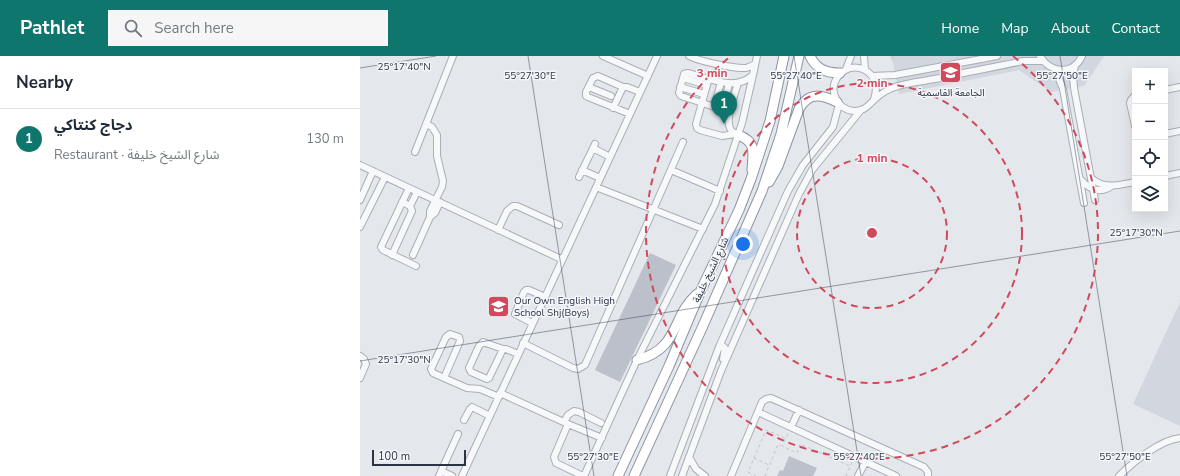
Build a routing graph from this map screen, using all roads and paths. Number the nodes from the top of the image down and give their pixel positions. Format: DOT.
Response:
graph roads {
  1 [pos="453,56"];
  2 [pos="603,56"];
  3 [pos="657,56"];
  4 [pos="689,56"];
  5 [pos="757,56"];
  6 [pos="784,56"];
  7 [pos="799,56"];
  8 [pos="810,56"];
  9 [pos="852,56"];
  10 [pos="864,56"];
  11 [pos="892,56"];
  12 [pos="997,56"];
  13 [pos="1083,57"];
  14 [pos="1041,59"];
  15 [pos="895,62"];
  16 [pos="755,64"];
  17 [pos="1075,65"];
  18 [pos="1055,69"];
  19 [pos="865,70"];
  20 [pos="843,71"];
  21 [pos="754,75"];
  22 [pos="648,76"];
  23 [pos="872,76"];
  24 [pos="683,78"];
  25 [pos="709,78"];
  26 [pos="721,82"];
  27 [pos="738,83"];
  28 [pos="729,84"];
  29 [pos="590,85"];
  30 [pos="707,85"];
  31 [pos="623,87"];
  32 [pos="680,87"];
  33 [pos="1180,87"];
  34 [pos="1168,89"];
  35 [pos="640,92"];
  36 [pos="704,94"];
  37 [pos="612,95"];
  38 [pos="874,99"];
  39 [pos="1132,99"];
  40 [pos="702,103"];
  41 [pos="838,103"];
  42 [pos="714,107"];
  43 [pos="614,108"];
  44 [pos="722,110"];
  45 [pos="861,110"];
  46 [pos="730,112"];
  47 [pos="1132,112"];
  48 [pos="630,114"];
  49 [pos="426,124"];
  50 [pos="1180,131"];
  51 [pos="1168,133"];
  52 [pos="737,134"];
  53 [pos="684,142"];
  54 [pos="415,152"];
  55 [pos="610,157"];
  56 [pos="360,165"];
  57 [pos="582,170"];
  58 [pos="671,170"];
  59 [pos="373,171"];
  60 [pos="1180,173"];
  61 [pos="1168,175"];
  62 [pos="385,177"];
  63 [pos="579,177"];
  64 [pos="600,178"];
  65 [pos="1091,178"];
  66 [pos="751,179"];
  67 [pos="1081,180"];
  68 [pos="1132,183"];
  69 [pos="1112,186"];
  70 [pos="596,187"];
  71 [pos="409,188"];
  72 [pos="1093,190"];
  73 [pos="720,191"];
  74 [pos="762,191"];
  75 [pos="417,192"];
  76 [pos="360,200"];
  77 [pos="1095,200"];
  78 [pos="438,201"];
  79 [pos="402,202"];
  80 [pos="1084,203"];
  81 [pos="410,206"];
  82 [pos="654,209"];
  83 [pos="363,217"];
  84 [pos="559,225"];
  85 [pos="360,227"];
  86 [pos="703,229"];
  87 [pos="498,230"];
  88 [pos="392,254"];
  89 [pos="413,255"];
  90 [pos="562,260"];
  91 [pos="416,266"];
  92 [pos="701,290"];
  93 [pos="544,297"];
  94 [pos="532,323"];
  95 [pos="523,343"];
  96 [pos="719,347"];
  97 [pos="503,349"];
  98 [pos="518,354"];
  99 [pos="360,356"];
  100 [pos="637,360"];
  101 [pos="720,371"];
  102 [pos="360,378"];
  103 [pos="444,378"];
  104 [pos="500,395"];
  105 [pos="799,410"];
  106 [pos="758,412"];
  107 [pos="490,416"];
  108 [pos="464,420"];
  109 [pos="566,423"];
  110 [pos="601,423"];
  111 [pos="791,427"];
  112 [pos="458,434"];
  113 [pos="602,438"];
  114 [pos="786,438"];
  115 [pos="1180,438"];
  116 [pos="782,446"];
  117 [pos="854,456"];
  118 [pos="689,457"];
  119 [pos="754,458"];
  120 [pos="866,461"];
  121 [pos="769,465"];
  122 [pos="850,466"];
  123 [pos="440,473"];
  124 [pos="452,476"];
  125 [pos="462,476"];
  126 [pos="584,476"];
  127 [pos="618,476"];
  128 [pos="634,476"];
  129 [pos="670,476"];
  130 [pos="682,476"];
  131 [pos="706,476"];
  132 [pos="731,476"];
  133 [pos="756,476"];
  134 [pos="765,476"];
  135 [pos="846,476"];
  136 [pos="858,476"];
  137 [pos="896,476"];
  138 [pos="928,476"];
  139 [pos="1119,476"];
  1 -- 49 [label="street"];
  2 -- 22 [label="street"];
  3 -- 22 [label="street"];
  4 -- 16 [label="street"];
  5 -- 16 [label="street"];
  6 -- 66 [label="highway, شارع الشيخ خليفة"];
  7 -- 74 [label="highway, شارع الشيخ خليفة"];
  8 -- 20 [label="highway"];
  9 -- 20 [label="street"];
  10 -- 19 [label="street"];
  11 -- 15 [label="path"];
  12 -- 23 [label="street"];
  13 -- 17 [label="street"];
  14 -- 18 [label="street"];
  14 -- 38 [label="street"];
  16 -- 21 [label="street"];
  17 -- 18 [label="street"];
  17 -- 65 [label="street"];
  18 -- 67 [label="street"];
  19 -- 20 [label="street"];
  19 -- 23 [label="street"];
  20 -- 41 [label="street"];
  21 -- 27 [label="street"];
  21 -- 52 [label="street"];
  22 -- 35 [label="street"];
  23 -- 38 [label="street"];
  24 -- 25 [label="street"];
  24 -- 30 [label="street"];
  24 -- 32 [label="street"];
  25 -- 26 [label="street"];
  25 -- 30 [label="street"];
  26 -- 28 [label="street"];
  26 -- 42 [label="street"];
  27 -- 28 [label="street"];
  27 -- 46 [label="street"];
  28 -- 44 [label="street"];
  29 -- 31 [label="street"];
  29 -- 37 [label="street"];
  29 -- 43 [label="street"];
  30 -- 36 [label="street"];
  31 -- 35 [label="street"];
  31 -- 43 [label="street"];
  32 -- 36 [label="street"];
  32 -- 40 [label="street"];
  33 -- 34 [label="street"];
  35 -- 48 [label="street"];
  36 -- 40 [label="street"];
  38 -- 45 [label="street"];
  39 -- 47 [label="street"];
  40 -- 42 [label="street"];
  40 -- 52 [label="street"];
  41 -- 45 [label="street"];
  41 -- 74 [label="highway"];
  41 -- 96 [label="street"];
  42 -- 44 [label="street"];
  43 -- 48 [label="street"];
  44 -- 46 [label="street"];
  45 -- 101 [label="street"];
  46 -- 52 [label="street"];
  48 -- 55 [label="street"];
  49 -- 54 [label="street"];
  49 -- 78 [label="street"];
  50 -- 51 [label="street"];
  52 -- 66 [label="highway"];
  52 -- 73 [label="street"];
  53 -- 58 [label="street"];
  55 -- 57 [label="street"];
  55 -- 64 [label="street"];
  56 -- 59 [label="street"];
  57 -- 63 [label="street"];
  57 -- 64 [label="street"];
  58 -- 73 [label="street"];
  58 -- 82 [label="street"];
  59 -- 62 [label="street"];
  59 -- 76 [label="street"];
  60 -- 61 [label="street"];
  62 -- 71 [label="street"];
  62 -- 83 [label="street"];
  64 -- 70 [label="street"];
  65 -- 69 [label="street"];
  65 -- 72 [label="street"];
  66 -- 92 [label="highway, شارع الشيخ خليفة"];
  67 -- 72 [label="street"];
  67 -- 80 [label="street"];
  68 -- 69 [label="street"];
  69 -- 72 [label="street"];
  70 -- 82 [label="street"];
  70 -- 90 [label="street"];
  71 -- 75 [label="street"];
  71 -- 79 [label="street"];
  72 -- 77 [label="street"];
  73 -- 86 [label="street"];
  74 -- 128 [label="highway, شارع الشيخ خليفة"];
  75 -- 78 [label="street"];
  75 -- 81 [label="street"];
  78 -- 87 [label="street"];
  78 -- 89 [label="street"];
  79 -- 81 [label="street"];
  79 -- 88 [label="street"];
  81 -- 88 [label="street"];
  82 -- 86 [label="street"];
  82 -- 95 [label="street"];
  83 -- 85 [label="street"];
  84 -- 87 [label="street"];
  86 -- 100 [label="street"];
  87 -- 90 [label="street"];
  88 -- 91 [label="street"];
  90 -- 93 [label="street"];
  92 -- 100 [label="highway"];
  92 -- 127 [label="highway, شارع الشيخ خليفة"];
  93 -- 94 [label="street"];
  93 -- 94 [label="street"];
  94 -- 95 [label="street"];
  95 -- 98 [label="street"];
  96 -- 101 [label="street"];
  96 -- 129 [label="street"];
  97 -- 97 [label="street"];
  97 -- 98 [label="street"];
  98 -- 104 [label="street"];
  99 -- 102 [label="street"];
  100 -- 113 [label="street"];
  101 -- 118 [label="street"];
  103 -- 103 [label="street"];
  103 -- 104 [label="street"];
  104 -- 107 [label="street"];
  104 -- 109 [label="street"];
  105 -- 106 [label="street"];
  105 -- 111 [label="street"];
  105 -- 138 [label="street"];
  106 -- 111 [label="street"];
  106 -- 132 [label="street"];
  107 -- 108 [label="street"];
  107 -- 125 [label="street"];
  109 -- 110 [label="street"];
  109 -- 113 [label="street"];
  109 -- 126 [label="street"];
  111 -- 114 [label="path"];
  111 -- 117 [label="street"];
  112 -- 123 [label="street"];
  113 -- 126 [label="street"];
  114 -- 116 [label="path"];
  114 -- 119 [label="path"];
  115 -- 139 [label="street"];
  116 -- 121 [label="path"];
  116 -- 122 [label="path"];
  117 -- 120 [label="street"];
  117 -- 122 [label="path"];
  118 -- 130 [label="street"];
  118 -- 131 [label="street"];
  119 -- 121 [label="path"];
  119 -- 133 [label="path"];
  120 -- 136 [label="street"];
  120 -- 137 [label="street"];
  121 -- 134 [label="path"];
  122 -- 135 [label="path"];
  123 -- 124 [label="street"];
}
